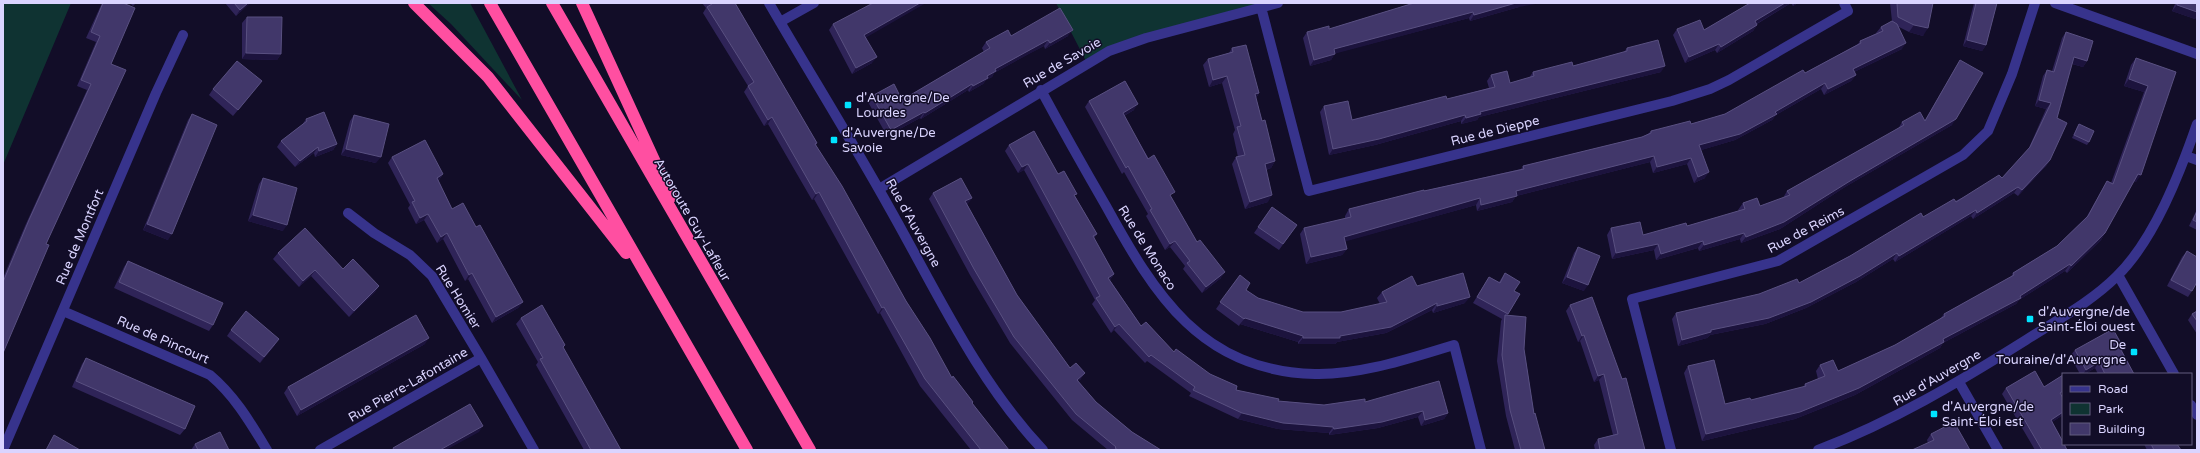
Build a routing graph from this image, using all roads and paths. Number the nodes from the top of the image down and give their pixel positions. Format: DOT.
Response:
graph roads {
  1 [pos="414,3"];
  2 [pos="490,3"];
  3 [pos="552,3"];
  4 [pos="582,3"];
  5 [pos="769,3"];
  6 [pos="814,3"];
  7 [pos="1278,3"];
  8 [pos="1844,3"];
  9 [pos="2035,3"];
  10 [pos="2055,3"];
  11 [pos="1261,7"];
  12 [pos="780,22"];
  13 [pos="183,35"];
  14 [pos="2197,54"];
  15 [pos="1041,90"];
  16 [pos="2197,124"];
  17 [pos="2186,156"];
  18 [pos="2197,160"];
  19 [pos="879,189"];
  20 [pos="348,213"];
  21 [pos="702,264"];
  22 [pos="2118,276"];
  23 [pos="654,289"];
  24 [pos="63,311"];
  25 [pos="481,358"];
  26 [pos="2173,373"];
  27 [pos="1959,382"];
  28 [pos="2192,407"];
  29 [pos="2197,416"];
  30 [pos="3,450"];
  31 [pos="267,450"];
  32 [pos="320,450"];
  33 [pos="534,450"];
  34 [pos="747,450"];
  35 [pos="810,450"];
  36 [pos="1043,450"];
  37 [pos="1481,450"];
  38 [pos="1671,450"];
  39 [pos="1818,450"];
  40 [pos="1998,450"];
  1 -- 23 [label="highway"];
  2 -- 23 [label="highway"];
  3 -- 21 [label="highway, Autoroute Guy-Lafleur"];
  4 -- 21 [label="highway"];
  5 -- 12 [label="street, Rue d'Auvergne"];
  6 -- 12 [label="street"];
  7 -- 11 [label="street, Rue de Savoie"];
  8 -- 11 [label="street, Rue de Dieppe"];
  9 -- 38 [label="street, Rue de Reims"];
  10 -- 14 [label="street"];
  11 -- 15 [label="street, Rue de Savoie"];
  12 -- 19 [label="street, Rue d'Auvergne"];
  13 -- 24 [label="street, Rue de Montfort"];
  15 -- 19 [label="street, Rue de Savoie"];
  15 -- 37 [label="street, Rue de Monaco"];
  16 -- 17 [label="street, Rue d'Auvergne"];
  17 -- 18 [label="street"];
  17 -- 22 [label="street, Rue d'Auvergne"];
  19 -- 36 [label="street, Rue d'Auvergne"];
  20 -- 25 [label="street, Rue Homier"];
  21 -- 35 [label="highway, Autoroute Guy-Lafleur"];
  22 -- 26 [label="street"];
  22 -- 27 [label="street, Rue d'Auvergne"];
  23 -- 34 [label="highway"];
  24 -- 30 [label="street, Rue de Montfort"];
  24 -- 31 [label="street, Rue de Pincourt"];
  25 -- 32 [label="street, Rue Pierre-Lafontaine"];
  25 -- 33 [label="street, Rue Pierre-Lafontaine"];
  27 -- 39 [label="street, Rue d'Auvergne"];
  27 -- 40 [label="street"];
  28 -- 29 [label="street"];
}
